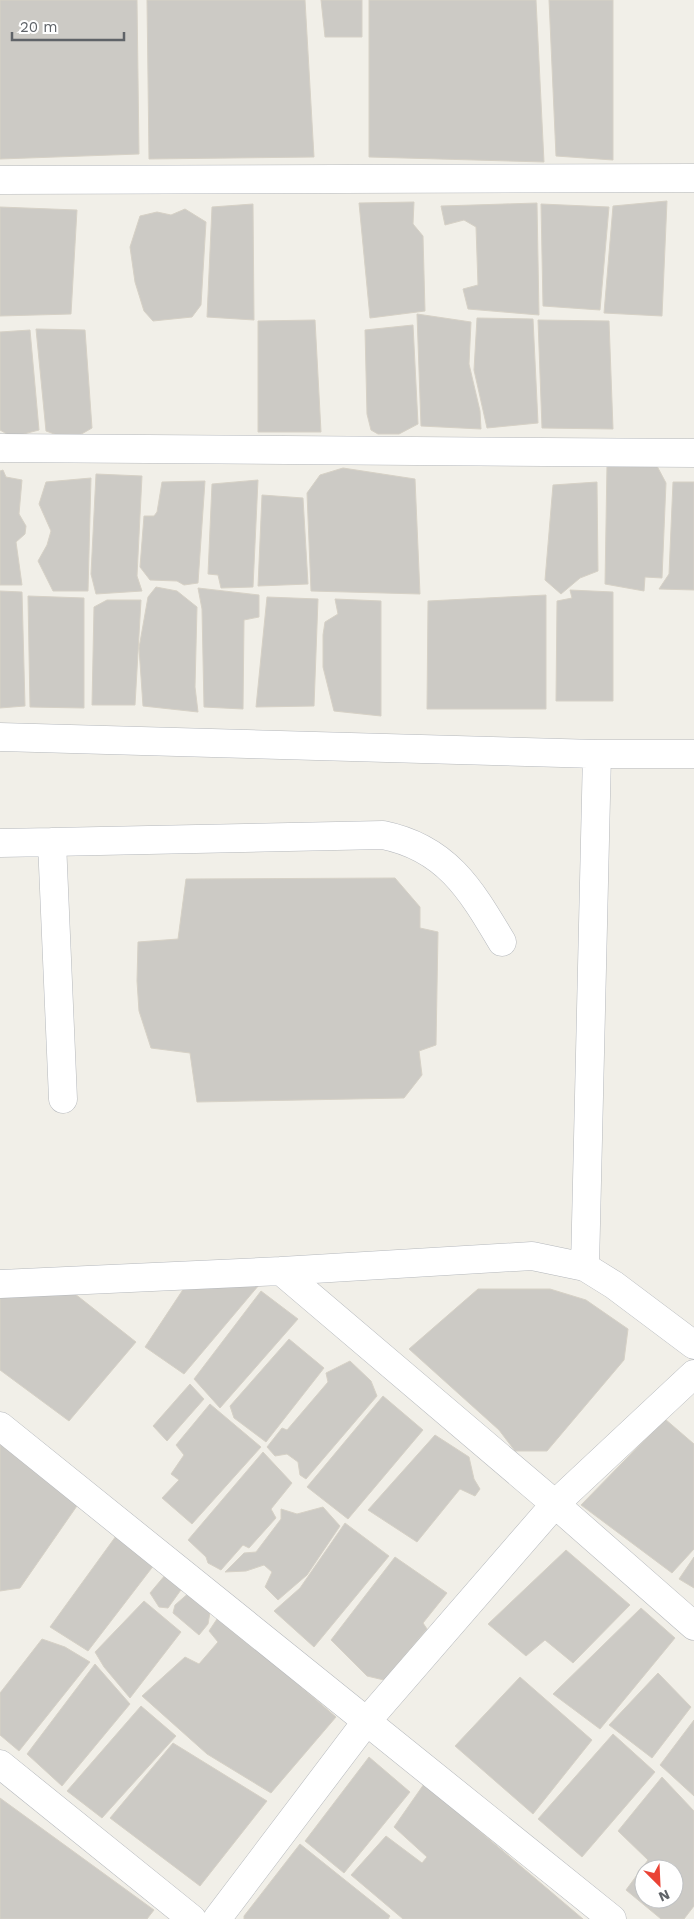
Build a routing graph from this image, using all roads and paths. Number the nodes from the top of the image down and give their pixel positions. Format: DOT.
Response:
graph roads {
  1 [pos="694,178"];
  2 [pos="0,180"];
  3 [pos="0,448"];
  4 [pos="694,453"];
  5 [pos="0,737"];
  6 [pos="597,754"];
  7 [pos="694,754"];
  8 [pos="52,842"];
  9 [pos="0,843"];
  10 [pos="502,942"];
  11 [pos="63,1099"];
  12 [pos="586,1266"];
  13 [pos="281,1271"];
  14 [pos="0,1284"];
  15 [pos="694,1345"];
  16 [pos="694,1374"];
  17 [pos="0,1426"];
  18 [pos="555,1504"];
  19 [pos="694,1626"];
  20 [pos="366,1722"];
  21 [pos="0,1764"];
  22 [pos="192,1919"];
  23 [pos="216,1919"];
  24 [pos="612,1919"];
  1 -- 2 [label="street"];
  3 -- 4 [label="street"];
  5 -- 6 [label="street"];
  6 -- 7 [label="street"];
  6 -- 12 [label="street"];
  8 -- 9 [label="street"];
  8 -- 10 [label="street"];
  8 -- 11 [label="street"];
  12 -- 13 [label="street"];
  12 -- 15 [label="street"];
  13 -- 14 [label="street"];
  13 -- 18 [label="street"];
  16 -- 18 [label="street"];
  17 -- 20 [label="street"];
  18 -- 19 [label="street"];
  18 -- 20 [label="street"];
  20 -- 23 [label="street"];
  20 -- 24 [label="street"];
  21 -- 22 [label="street"];
}
